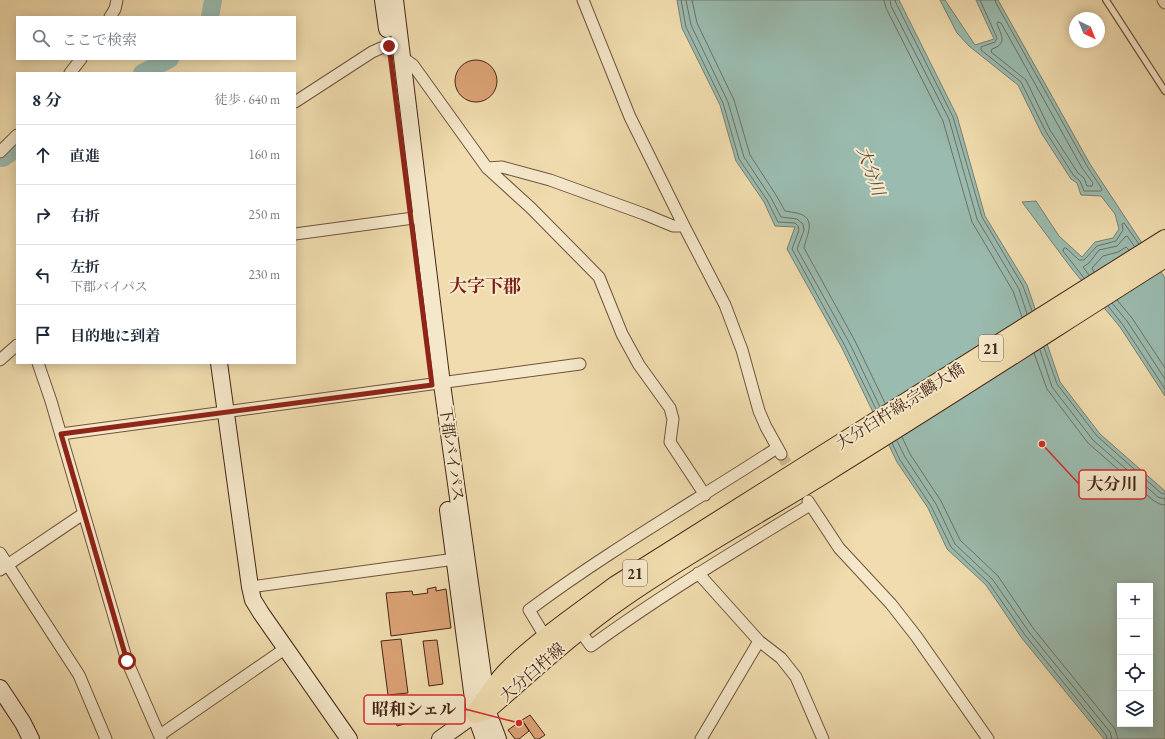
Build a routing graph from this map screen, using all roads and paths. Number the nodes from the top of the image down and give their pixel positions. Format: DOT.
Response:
graph roads {
  1 [pos="117,0"];
  2 [pos="384,0"];
  3 [pos="395,0"];
  4 [pos="583,0"];
  5 [pos="1106,0"];
  6 [pos="1163,0"];
  7 [pos="1165,3"];
  8 [pos="111,16"];
  9 [pos="389,46"];
  10 [pos="402,57"];
  11 [pos="80,60"];
  12 [pos="71,72"];
  13 [pos="1165,91"];
  14 [pos="296,101"];
  15 [pos="16,135"];
  16 [pos="0,152"];
  17 [pos="487,168"];
  18 [pos="416,218"];
  19 [pos="684,226"];
  20 [pos="296,234"];
  21 [pos="1165,239"];
  22 [pos="1165,258"];
  23 [pos="16,346"];
  24 [pos="0,360"];
  25 [pos="38,364"];
  26 [pos="220,364"];
  27 [pos="580,364"];
  28 [pos="437,384"];
  29 [pos="226,412"];
  30 [pos="61,434"];
  31 [pos="823,465"];
  32 [pos="705,495"];
  33 [pos="84,514"];
  34 [pos="0,553"];
  35 [pos="455,559"];
  36 [pos="4,567"];
  37 [pos="698,573"];
  38 [pos="250,587"];
  39 [pos="580,631"];
  40 [pos="546,638"];
  41 [pos="759,641"];
  42 [pos="286,648"];
  43 [pos="0,688"];
  44 [pos="483,707"];
  45 [pos="160,737"];
  46 [pos="31,739"];
  47 [pos="106,739"];
  48 [pos="349,739"];
  49 [pos="440,739"];
  50 [pos="484,739"];
  51 [pos="498,739"];
  52 [pos="701,739"];
  53 [pos="823,739"];
  54 [pos="988,739"];
  1 -- 8 [label="street"];
  2 -- 9 [label="street, 下郡バイパス"];
  3 -- 10 [label="street, 下郡バイパス"];
  4 -- 19 [label="street"];
  5 -- 13 [label="lane"];
  6 -- 7 [label="street"];
  9 -- 14 [label="street"];
  9 -- 18 [label="street, 下郡バイパス"];
  10 -- 17 [label="street"];
  10 -- 18 [label="street, 下郡バイパス"];
  11 -- 12 [label="street"];
  15 -- 16 [label="street"];
  17 -- 19 [label="street"];
  17 -- 32 [label="street"];
  18 -- 20 [label="street"];
  18 -- 28 [label="street, 下郡バイパス"];
  19 -- 32 [label="street"];
  21 -- 31 [label="main road, 大分臼杵線;宗麟大橋 / 21"];
  22 -- 31 [label="main road, 大分臼杵線;宗麟大橋 / 21"];
  23 -- 24 [label="street"];
  25 -- 30 [label="street"];
  26 -- 29 [label="street"];
  27 -- 28 [label="street"];
  28 -- 29 [label="street"];
  28 -- 35 [label="street, 下郡バイパス"];
  28 -- 44 [label="street, 下郡バイパス"];
  29 -- 30 [label="street"];
  29 -- 38 [label="street"];
  30 -- 33 [label="street"];
  31 -- 39 [label="main road, 大分臼杵線 / 21"];
  31 -- 40 [label="main road, 大分臼杵線 / 21"];
  32 -- 40 [label="street"];
  33 -- 36 [label="street"];
  33 -- 45 [label="street"];
  34 -- 36 [label="street"];
  35 -- 38 [label="street"];
  35 -- 44 [label="street, 下郡バイパス"];
  36 -- 47 [label="street"];
  37 -- 39 [label="street"];
  37 -- 41 [label="street"];
  37 -- 54 [label="street"];
  38 -- 42 [label="street"];
  39 -- 44 [label="main road, 大分臼杵線 / 21"];
  40 -- 44 [label="main road, 大分臼杵線 / 21"];
  41 -- 52 [label="street"];
  41 -- 53 [label="street"];
  42 -- 45 [label="street"];
  42 -- 48 [label="street"];
  43 -- 46 [label="street"];
  44 -- 49 [label="street"];
  44 -- 50 [label="street, 下郡バイパス"];
  44 -- 51 [label="street, 下郡バイパス"];
}
